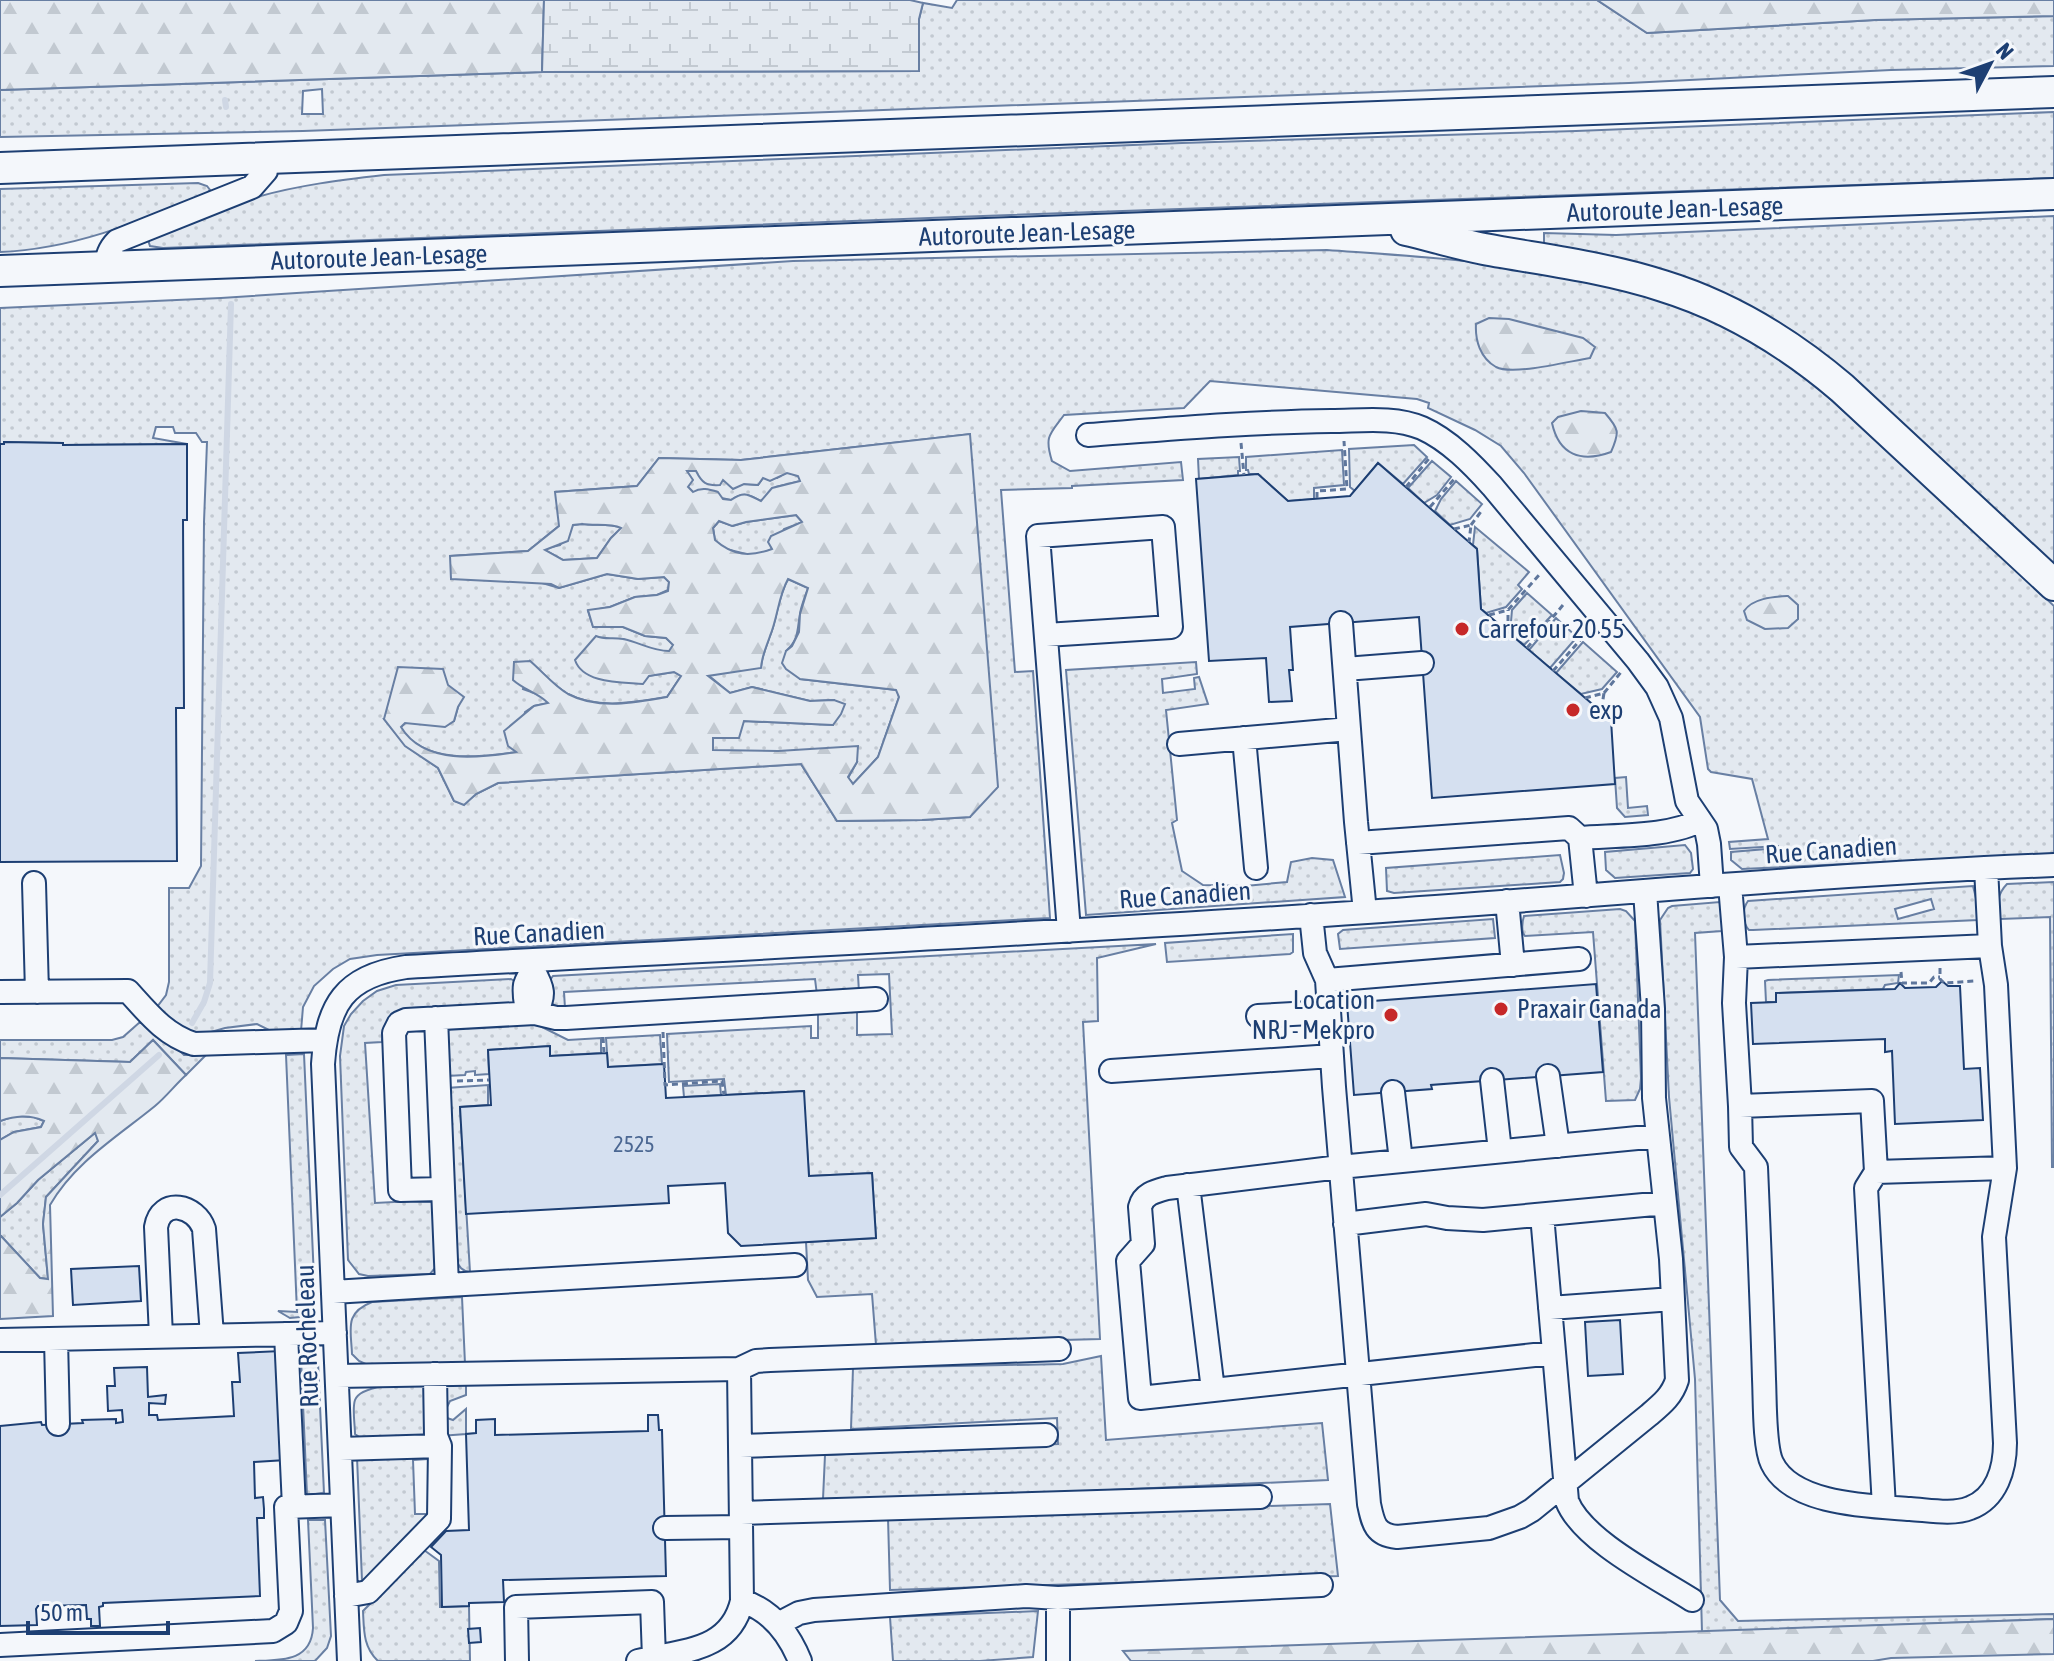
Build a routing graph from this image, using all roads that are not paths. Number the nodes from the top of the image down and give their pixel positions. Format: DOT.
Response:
graph roads {
  1 [pos="2054,92"];
  2 [pos="266,158"];
  3 [pos="0,168"];
  4 [pos="2054,194"];
  5 [pos="1370,220"];
  6 [pos="106,267"];
  7 [pos="0,271"];
  8 [pos="0,281"];
  9 [pos="1088,435"];
  10 [pos="2054,585"];
  11 [pos="1341,623"];
  12 [pos="1046,635"];
  13 [pos="1422,663"];
  14 [pos="1345,669"];
  15 [pos="1349,729"];
  16 [pos="1244,738"];
  17 [pos="1179,744"];
  18 [pos="1700,820"];
  19 [pos="1580,838"];
  20 [pos="1358,843"];
  21 [pos="2054,865"];
  22 [pos="1256,868"];
  23 [pos="1986,868"];
  24 [pos="34,883"];
  25 [pos="1721,886"];
  26 [pos="1645,891"];
  27 [pos="1586,896"];
  28 [pos="1507,901"];
  29 [pos="1365,912"];
  30 [pos="1311,915"];
  31 [pos="1069,931"];
  32 [pos="1990,946"];
  33 [pos="1736,957"];
  34 [pos="1579,959"];
  35 [pos="1513,965"];
  36 [pos="533,966"];
  37 [pos="1327,980"];
  38 [pos="0,992"];
  39 [pos="37,992"];
  40 [pos="876,999"];
  41 [pos="334,1009"];
  42 [pos="1329,1012"];
  43 [pos="535,1013"];
  44 [pos="1258,1016"];
  45 [pos="436,1018"];
  46 [pos="325,1040"];
  47 [pos="1332,1056"];
  48 [pos="1111,1071"];
  49 [pos="1548,1076"];
  50 [pos="1492,1080"];
  51 [pos="1393,1092"];
  52 [pos="1740,1106"];
  53 [pos="1658,1136"];
  54 [pos="1558,1146"];
  55 [pos="1500,1151"];
  56 [pos="1401,1161"];
  57 [pos="1340,1167"];
  58 [pos="2005,1168"];
  59 [pos="1876,1172"];
  60 [pos="1188,1185"];
  61 [pos="442,1189"];
  62 [pos="1665,1203"];
  63 [pos="1542,1215"];
  64 [pos="1345,1224"];
  65 [pos="795,1265"];
  66 [pos="447,1285"];
  67 [pos="333,1292"];
  68 [pos="1673,1299"];
  69 [pos="1550,1308"];
  70 [pos="335,1333"];
  71 [pos="286,1334"];
  72 [pos="212,1335"];
  73 [pos="161,1336"];
  74 [pos="56,1339"];
  75 [pos="0,1340"];
  76 [pos="1059,1349"];
  77 [pos="1553,1353"];
  78 [pos="739,1369"];
  79 [pos="435,1374"];
  80 [pos="1358,1374"];
  81 [pos="337,1376"];
  82 [pos="1213,1390"];
  83 [pos="58,1424"];
  84 [pos="1046,1435"];
  85 [pos="440,1446"];
  86 [pos="740,1446"];
  87 [pos="340,1449"];
  88 [pos="1564,1483"];
  89 [pos="1260,1497"];
  90 [pos="342,1505"];
  91 [pos="294,1507"];
  92 [pos="1884,1507"];
  93 [pos="741,1520"];
  94 [pos="665,1528"];
  95 [pos="1321,1585"];
  96 [pos="346,1596"];
  97 [pos="1058,1598"];
  98 [pos="1692,1600"];
  99 [pos="742,1601"];
  100 [pos="778,1624"];
  101 [pos="0,1645"];
  102 [pos="646,1659"];
  103 [pos="349,1661"];
  104 [pos="517,1661"];
  105 [pos="800,1661"];
  106 [pos="1058,1661"];
  1 -- 2 [label="highway"];
  2 -- 3 [label="highway"];
  2 -- 6 [label="street"];
  4 -- 5 [label="highway, Autoroute Jean-Lesage"];
  5 -- 6 [label="highway, Autoroute Jean-Lesage"];
  5 -- 10 [label="highway"];
  6 -- 7 [label="highway, Autoroute Jean-Lesage"];
  6 -- 8 [label="highway"];
  9 -- 18 [label="street"];
  11 -- 14 [label="street"];
  12 -- 12 [label="street"];
  12 -- 31 [label="street"];
  13 -- 14 [label="street"];
  14 -- 15 [label="street"];
  15 -- 16 [label="street"];
  15 -- 20 [label="street"];
  16 -- 17 [label="street"];
  16 -- 22 [label="street"];
  18 -- 19 [label="street"];
  18 -- 25 [label="street"];
  19 -- 20 [label="street"];
  19 -- 27 [label="street"];
  20 -- 29 [label="street"];
  21 -- 23 [label="street, Rue Canadien"];
  23 -- 25 [label="street, Rue Canadien"];
  23 -- 32 [label="street"];
  24 -- 39 [label="street"];
  25 -- 26 [label="street, Rue Canadien"];
  25 -- 33 [label="street"];
  26 -- 27 [label="street, Rue Canadien"];
  26 -- 53 [label="street"];
  27 -- 28 [label="street, Rue Canadien"];
  28 -- 29 [label="street, Rue Canadien"];
  28 -- 35 [label="street"];
  29 -- 30 [label="street, Rue Canadien"];
  30 -- 31 [label="street, Rue Canadien"];
  30 -- 37 [label="street"];
  31 -- 36 [label="street, Rue Canadien"];
  32 -- 33 [label="street"];
  32 -- 58 [label="street"];
  33 -- 52 [label="street"];
  34 -- 35 [label="street"];
  35 -- 37 [label="street"];
  36 -- 41 [label="street, Rue Canadien"];
  36 -- 43 [label="street"];
  37 -- 42 [label="street"];
  38 -- 39 [label="street"];
  39 -- 46 [label="street"];
  40 -- 43 [label="street"];
  41 -- 46 [label="street, Rue Rocheleau"];
  42 -- 44 [label="street"];
  42 -- 47 [label="street"];
  43 -- 45 [label="street"];
  45 -- 61 [label="street"];
  45 -- 61 [label="street"];
  46 -- 67 [label="street, Rue Rocheleau"];
  47 -- 48 [label="street"];
  47 -- 57 [label="street"];
  49 -- 54 [label="street"];
  50 -- 55 [label="street"];
  51 -- 56 [label="street"];
  52 -- 59 [label="street"];
  52 -- 92 [label="street"];
  53 -- 54 [label="street"];
  53 -- 62 [label="street"];
  54 -- 55 [label="street"];
  55 -- 56 [label="street"];
  56 -- 57 [label="street"];
  57 -- 60 [label="street"];
  57 -- 64 [label="street"];
  58 -- 59 [label="street"];
  58 -- 92 [label="street"];
  59 -- 92 [label="street"];
  60 -- 82 [label="street"];
  60 -- 82 [label="street"];
  61 -- 66 [label="street"];
  62 -- 63 [label="street"];
  62 -- 68 [label="street"];
  63 -- 64 [label="street"];
  63 -- 69 [label="street"];
  64 -- 80 [label="street"];
  65 -- 66 [label="street"];
  66 -- 67 [label="street"];
  67 -- 70 [label="street, Rue Rocheleau"];
  68 -- 69 [label="street"];
  68 -- 88 [label="street"];
  69 -- 77 [label="street"];
  70 -- 71 [label="street"];
  70 -- 81 [label="street, Rue Rocheleau"];
  71 -- 72 [label="street"];
  71 -- 91 [label="street"];
  72 -- 73 [label="street"];
  72 -- 73 [label="street"];
  73 -- 74 [label="street"];
  74 -- 75 [label="street"];
  74 -- 83 [label="street"];
  76 -- 78 [label="street"];
  77 -- 80 [label="street"];
  77 -- 88 [label="street"];
  78 -- 79 [label="street"];
  78 -- 86 [label="street"];
  79 -- 81 [label="street"];
  79 -- 85 [label="street"];
  80 -- 82 [label="street"];
  80 -- 88 [label="street"];
  81 -- 87 [label="street, Rue Rocheleau"];
  84 -- 86 [label="street"];
  85 -- 87 [label="street"];
  85 -- 96 [label="street"];
  86 -- 93 [label="street"];
  87 -- 90 [label="street, Rue Rocheleau"];
  88 -- 98 [label="street"];
  89 -- 93 [label="street"];
  90 -- 91 [label="street"];
  90 -- 96 [label="street, Rue Rocheleau"];
  91 -- 101 [label="street"];
  93 -- 94 [label="street"];
  93 -- 99 [label="street"];
  95 -- 97 [label="street"];
  96 -- 103 [label="street, Rue Rocheleau"];
  97 -- 100 [label="street"];
  97 -- 106 [label="street"];
  99 -- 100 [label="street"];
  99 -- 102 [label="street"];
  100 -- 105 [label="street"];
  102 -- 104 [label="street"];
}
